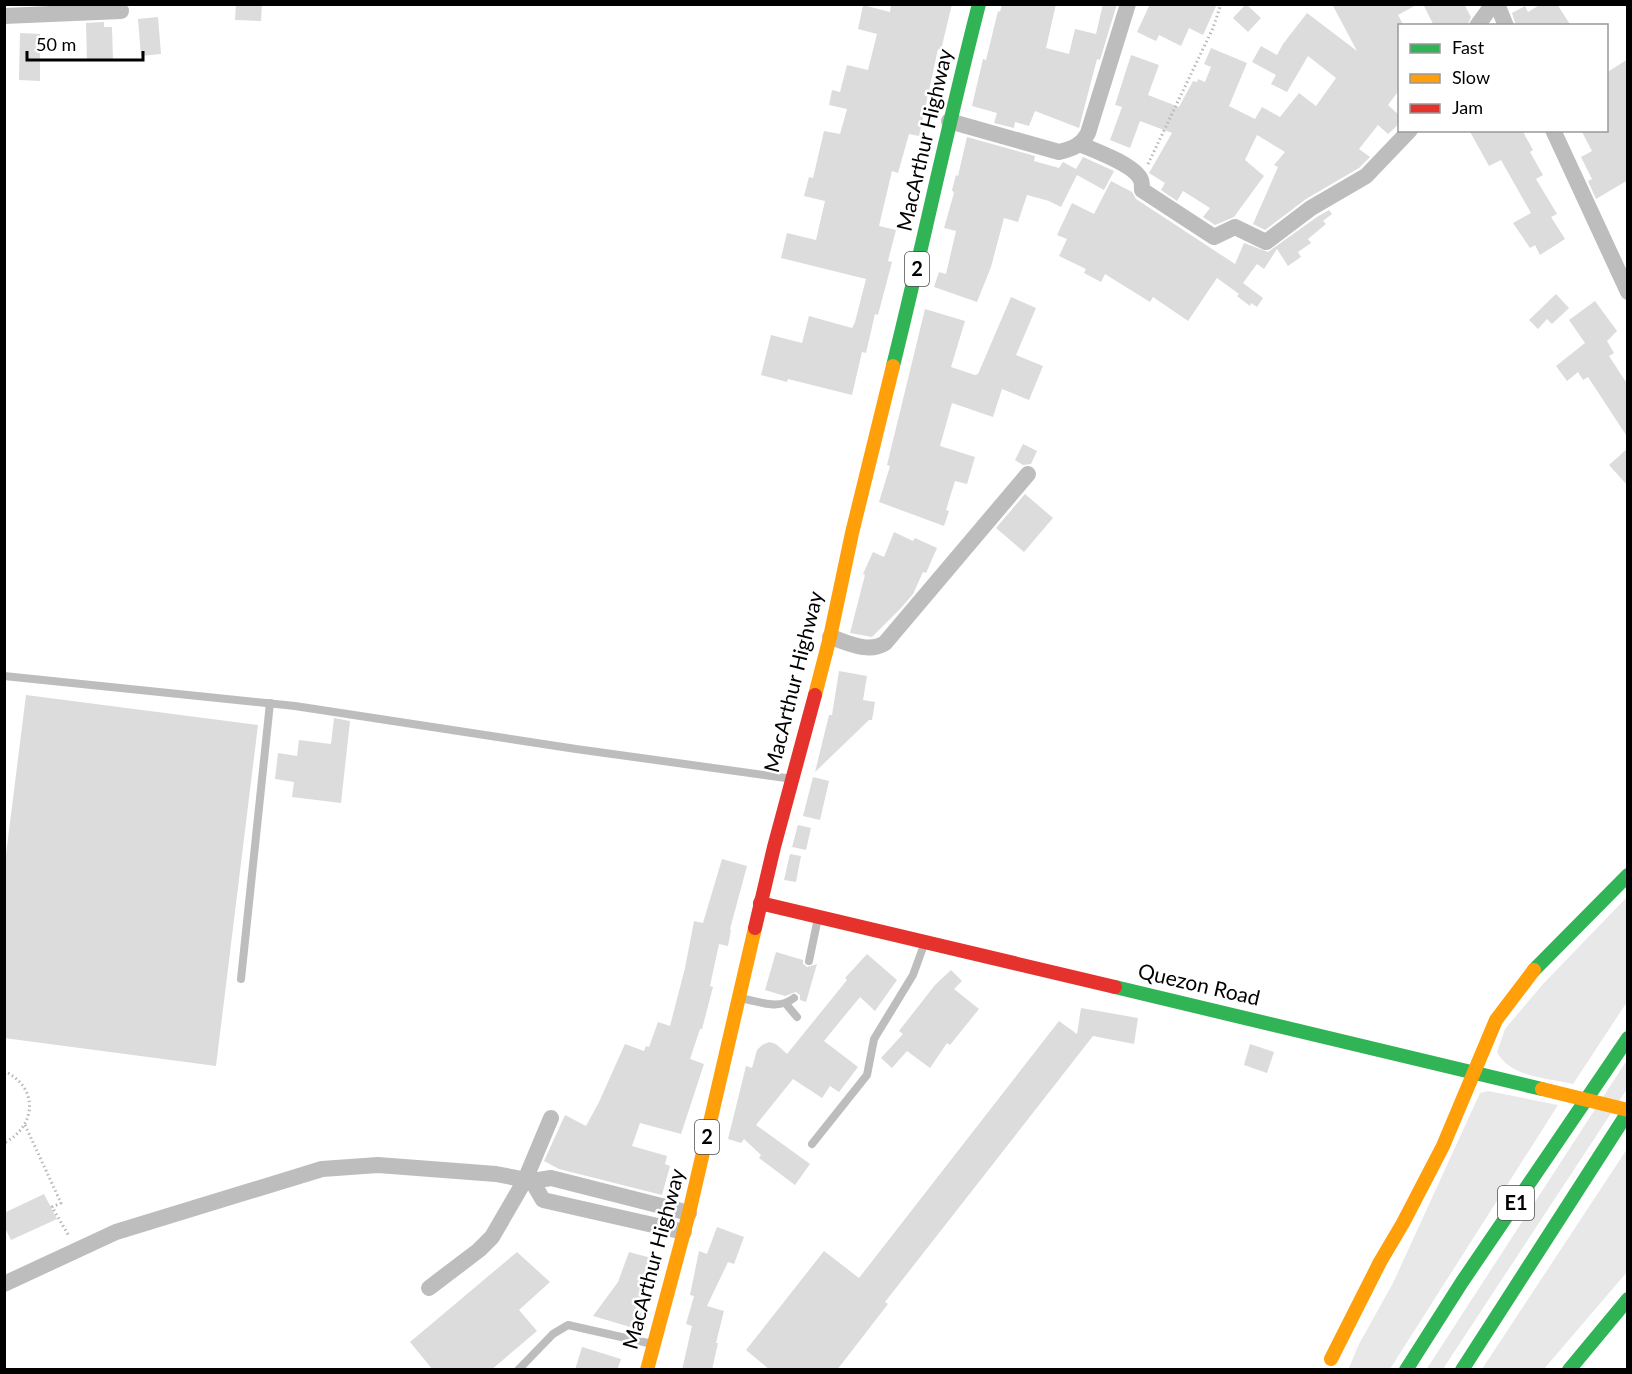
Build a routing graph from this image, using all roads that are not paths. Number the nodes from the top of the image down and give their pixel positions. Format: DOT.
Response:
graph roads {
  1 [pos="979,4"];
  2 [pos="1128,4"];
  3 [pos="1495,4"];
  4 [pos="122,11"];
  5 [pos="4,16"];
  6 [pos="1479,24"];
  7 [pos="1505,24"];
  8 [pos="949,121"];
  9 [pos="1408,132"];
  10 [pos="1554,132"];
  11 [pos="1080,144"];
  12 [pos="1627,291"];
  13 [pos="1028,474"];
  14 [pos="830,637"];
  15 [pos="4,676"];
  16 [pos="270,703"];
  17 [pos="791,779"];
  18 [pos="1628,875"];
  19 [pos="760,903"];
  20 [pos="819,917"];
  21 [pos="925,942"];
  22 [pos="809,961"];
  23 [pos="241,979"];
  24 [pos="738,997"];
  25 [pos="794,998"];
  26 [pos="786,1004"];
  27 [pos="797,1017"];
  28 [pos="1628,1038"];
  29 [pos="1474,1072"];
  30 [pos="1628,1111"];
  31 [pos="551,1118"];
  32 [pos="812,1144"];
  33 [pos="528,1181"];
  34 [pos="590,1188"];
  35 [pos="624,1196"];
  36 [pos="583,1209"];
  37 [pos="689,1213"];
  38 [pos="620,1217"];
  39 [pos="684,1232"];
  40 [pos="4,1284"];
  41 [pos="429,1288"];
  42 [pos="1628,1299"];
  43 [pos="653,1344"];
  44 [pos="1331,1359"];
  45 [pos="518,1370"];
  46 [pos="647,1370"];
  47 [pos="1406,1370"];
  48 [pos="1462,1370"];
  49 [pos="1569,1370"];
  1 -- 8 [label="main road, MacArthur Highway / 2"];
  2 -- 11 [label="street"];
  3 -- 6 [label="street"];
  3 -- 7 [label="street"];
  4 -- 5 [label="street"];
  8 -- 11 [label="street"];
  8 -- 14 [label="main road, MacArthur Highway / 2"];
  9 -- 11 [label="street"];
  10 -- 12 [label="street"];
  13 -- 14 [label="street"];
  14 -- 17 [label="main road, MacArthur Highway / 2"];
  15 -- 16 [label="lane"];
  16 -- 17 [label="lane"];
  16 -- 23 [label="lane"];
  17 -- 19 [label="main road, MacArthur Highway / 2"];
  18 -- 29 [label="main road"];
  19 -- 20 [label="main road, Quezon Road"];
  19 -- 24 [label="main road, MacArthur Highway / 2"];
  20 -- 21 [label="main road, Quezon Road"];
  20 -- 22 [label="lane"];
  21 -- 29 [label="main road, Quezon Road"];
  21 -- 32 [label="lane"];
  24 -- 26 [label="lane"];
  24 -- 37 [label="main road, MacArthur Highway / 2"];
  25 -- 26 [label="lane"];
  26 -- 27 [label="lane"];
  28 -- 47 [label="main road, E1"];
  29 -- 30 [label="main road, Quezon Road, bridge"];
  29 -- 44 [label="main road"];
  30 -- 48 [label="main road, E1"];
  31 -- 33 [label="street"];
  33 -- 34 [label="street"];
  33 -- 36 [label="street"];
  33 -- 40 [label="street"];
  33 -- 41 [label="street"];
  34 -- 35 [label="street"];
  34 -- 36 [label="street"];
  35 -- 37 [label="street"];
  35 -- 38 [label="street"];
  36 -- 38 [label="street"];
  37 -- 39 [label="main road, MacArthur Highway / 2"];
  38 -- 39 [label="street"];
  39 -- 43 [label="main road, MacArthur Highway / 2"];
  42 -- 49 [label="main road"];
  43 -- 45 [label="lane"];
  43 -- 46 [label="main road, MacArthur Highway / 2"];
}
